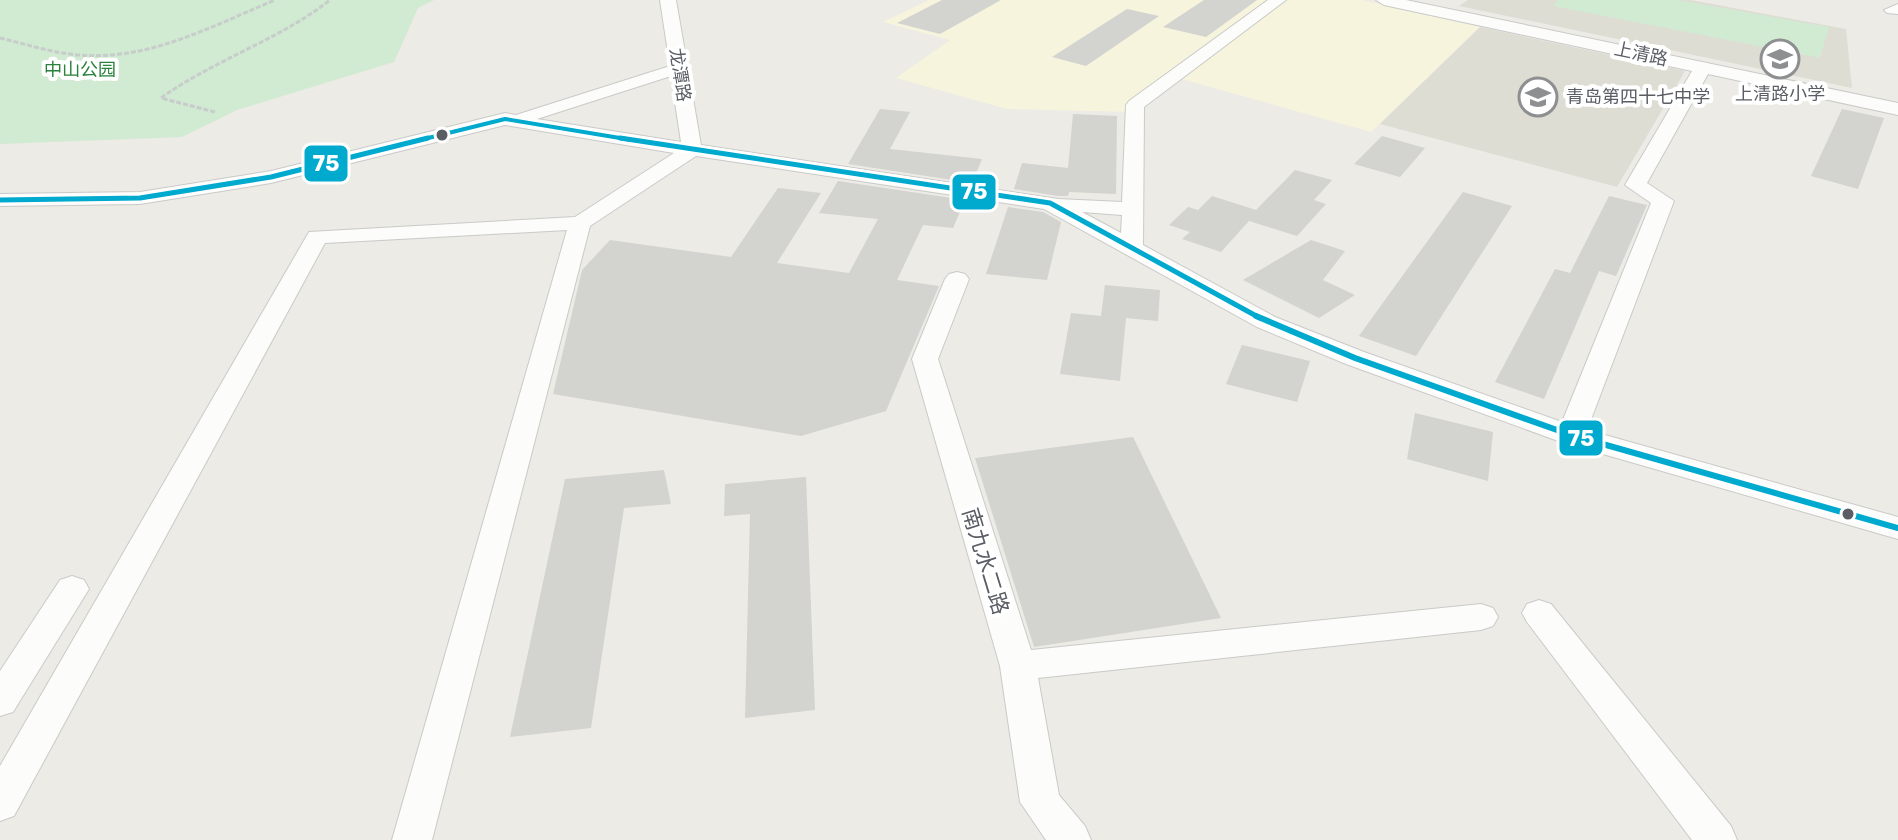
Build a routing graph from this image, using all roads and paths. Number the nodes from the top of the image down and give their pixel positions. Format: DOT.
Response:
graph roads {
  1 [pos="275,0"];
  2 [pos="330,0"];
  3 [pos="668,0"];
  4 [pos="1278,0"];
  5 [pos="1384,0"];
  6 [pos="0,38"];
  7 [pos="1703,67"];
  8 [pos="679,69"];
  9 [pos="1898,109"];
  10 [pos="215,112"];
  11 [pos="505,119"];
  12 [pos="692,150"];
  13 [pos="0,200"];
  14 [pos="24,200"];
  15 [pos="1050,203"];
  16 [pos="1132,209"];
  17 [pos="0,210"];
  18 [pos="580,223"];
  19 [pos="1132,246"];
  20 [pos="957,279"];
  21 [pos="1571,435"];
  22 [pos="1898,528"];
  23 [pos="72,589"];
  24 [pos="1539,613"];
  25 [pos="1481,617"];
  26 [pos="1018,666"];
  27 [pos="0,701"];
  28 [pos="0,803"];
  29 [pos="412,840"];
  30 [pos="1071,840"];
  31 [pos="1717,840"];
  1 -- 6 [label="path"];
  2 -- 10 [label="path"];
  3 -- 8 [label="street, 龙潭路"];
  4 -- 16 [label="street"];
  5 -- 7 [label="street, 上清路"];
  7 -- 9 [label="street, 上清路"];
  7 -- 21 [label="street"];
  8 -- 11 [label="street"];
  8 -- 12 [label="street, 龙潭路"];
  11 -- 12 [label="street"];
  11 -- 14 [label="street"];
  12 -- 15 [label="street"];
  12 -- 18 [label="street"];
  13 -- 14 [label="street"];
  14 -- 17 [label="street"];
  15 -- 16 [label="street"];
  15 -- 19 [label="street"];
  16 -- 19 [label="street"];
  18 -- 28 [label="street"];
  18 -- 29 [label="street"];
  19 -- 21 [label="street"];
  20 -- 26 [label="street, 南九水二路"];
  21 -- 22 [label="street"];
  23 -- 27 [label="street"];
  24 -- 31 [label="street"];
  25 -- 26 [label="street"];
  26 -- 30 [label="street, 南九水二路"];
}
